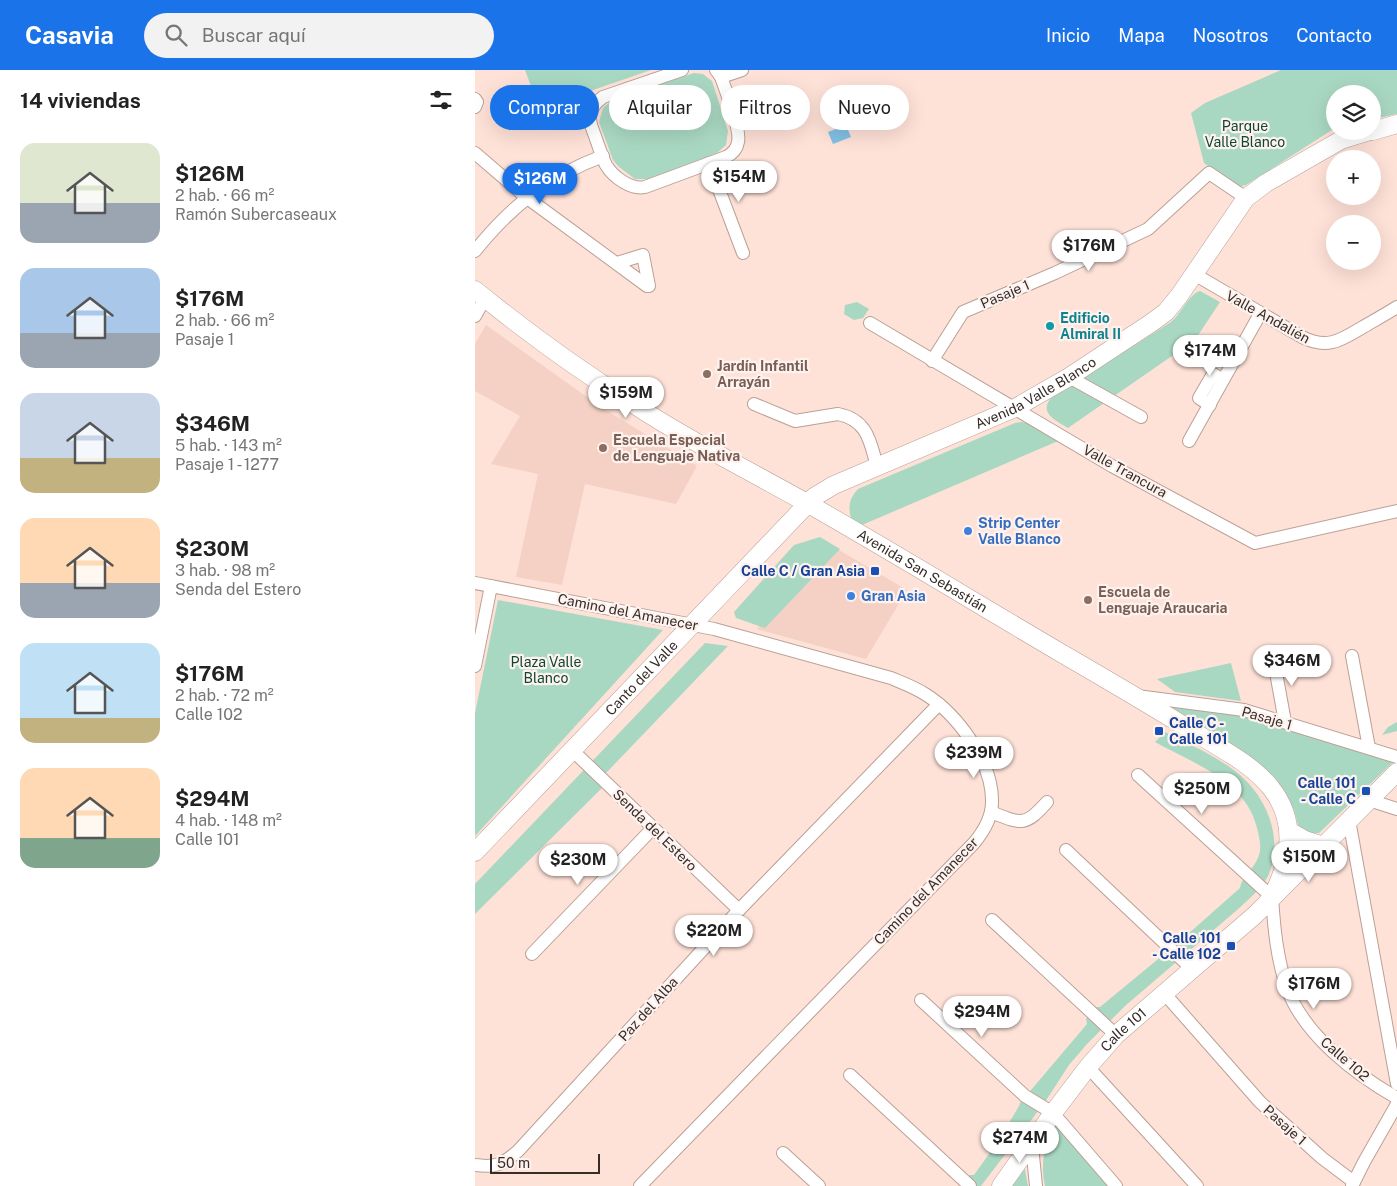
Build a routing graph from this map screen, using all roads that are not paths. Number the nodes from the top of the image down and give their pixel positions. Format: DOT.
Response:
graph roads {
  1 [pos="682,70"];
  2 [pos="742,70"];
  3 [pos="719,74"];
  4 [pos="475,98"];
  5 [pos="475,107"];
  6 [pos="1397,124"];
  7 [pos="1381,128"];
  8 [pos="1341,140"];
  9 [pos="475,153"];
  10 [pos="603,156"];
  11 [pos="709,163"];
  12 [pos="527,197"];
  13 [pos="1246,198"];
  14 [pos="475,250"];
  15 [pos="743,253"];
  16 [pos="617,263"];
  17 [pos="1194,274"];
  18 [pos="480,294"];
  19 [pos="1397,307"];
  20 [pos="1261,314"];
  21 [pos="475,316"];
  22 [pos="870,323"];
  23 [pos="932,360"];
  24 [pos="1069,377"];
  25 [pos="754,404"];
  26 [pos="1015,408"];
  27 [pos="1141,417"];
  28 [pos="1189,442"];
  29 [pos="877,466"];
  30 [pos="806,503"];
  31 [pos="1397,511"];
  32 [pos="475,583"];
  33 [pos="491,586"];
  34 [pos="692,624"];
  35 [pos="1352,656"];
  36 [pos="475,666"];
  37 [pos="1275,667"];
  38 [pos="1133,695"];
  39 [pos="939,704"];
  40 [pos="1285,722"];
  41 [pos="1369,748"];
  42 [pos="572,750"];
  43 [pos="1397,757"];
  44 [pos="1397,772"];
  45 [pos="1138,775"];
  46 [pos="1369,800"];
  47 [pos="1047,802"];
  48 [pos="1397,809"];
  49 [pos="991,812"];
  50 [pos="1349,820"];
  51 [pos="653,828"];
  52 [pos="1289,831"];
  53 [pos="1324,846"];
  54 [pos="1066,850"];
  55 [pos="475,852"];
  56 [pos="1272,897"];
  57 [pos="739,910"];
  58 [pos="993,920"];
  59 [pos="532,954"];
  60 [pos="1192,969"];
  61 [pos="1164,993"];
  62 [pos="921,1000"];
  63 [pos="1115,1036"];
  64 [pos="1088,1067"];
  65 [pos="850,1075"];
  66 [pos="1397,1084"];
  67 [pos="1397,1098"];
  68 [pos="1397,1104"];
  69 [pos="1053,1113"];
  70 [pos="1033,1139"];
  71 [pos="783,1153"];
  72 [pos="475,1166"];
  73 [pos="1353,1184"];
  74 [pos="640,1186"];
  75 [pos="819,1186"];
  76 [pos="970,1186"];
  77 [pos="1001,1186"];
  78 [pos="1036,1186"];
  79 [pos="1116,1186"];
  80 [pos="1197,1186"];
  1 -- 10 [label="street"];
  2 -- 3 [label="street"];
  3 -- 11 [label="street"];
  4 -- 5 [label="street"];
  6 -- 7 [label="main road, Avenida Valle Blanco"];
  8 -- 13 [label="main road, Avenida Valle Blanco"];
  9 -- 12 [label="street"];
  10 -- 11 [label="street"];
  10 -- 12 [label="street"];
  11 -- 15 [label="street"];
  12 -- 14 [label="street"];
  12 -- 16 [label="street"];
  13 -- 17 [label="main road, Avenida Valle Blanco"];
  13 -- 23 [label="street, Pasaje 1"];
  17 -- 20 [label="street, Valle Andalién"];
  17 -- 24 [label="main road, Avenida Valle Blanco"];
  18 -- 21 [label="street"];
  18 -- 30 [label="main road, Avenida San Sebastián"];
  19 -- 20 [label="street, Valle Andalién"];
  20 -- 28 [label="street"];
  22 -- 23 [label="street, Valle Trancura"];
  23 -- 26 [label="street, Valle Trancura"];
  24 -- 26 [label="main road, Avenida Valle Blanco"];
  24 -- 27 [label="street"];
  25 -- 29 [label="street"];
  26 -- 29 [label="main road, Avenida Valle Blanco"];
  26 -- 31 [label="street, Valle Trancura"];
  29 -- 30 [label="main road, Avenida Valle Blanco"];
  30 -- 34 [label="main road, Canto del Valle"];
  30 -- 38 [label="main road, Avenida San Sebastián"];
  32 -- 33 [label="street, Camino del Amanecer"];
  33 -- 34 [label="street, Camino del Amanecer"];
  33 -- 36 [label="street"];
  34 -- 39 [label="street, Camino del Amanecer"];
  34 -- 42 [label="main road, Canto del Valle"];
  35 -- 41 [label="street"];
  37 -- 40 [label="street"];
  38 -- 40 [label="street, Pasaje 1"];
  38 -- 52 [label="main road, Avenida San Sebastián"];
  39 -- 49 [label="street, Camino del Amanecer"];
  39 -- 57 [label="street, Paz del Alba"];
  40 -- 41 [label="street, Pasaje 1"];
  41 -- 43 [label="street, Pasaje 1"];
  42 -- 51 [label="street, Senda del Estero"];
  42 -- 55 [label="main road, Canto del Valle"];
  44 -- 46 [label="main road, Calle 101"];
  45 -- 56 [label="street"];
  46 -- 48 [label="street"];
  46 -- 50 [label="main road, Calle 101"];
  47 -- 49 [label="street"];
  49 -- 74 [label="street, Camino del Amanecer"];
  50 -- 53 [label="main road, Calle 101"];
  50 -- 66 [label="street"];
  51 -- 57 [label="street, Senda del Estero"];
  51 -- 59 [label="street"];
  52 -- 53 [label="main road"];
  52 -- 56 [label="main road, Avenida San Sebastián"];
  53 -- 56 [label="main road, Calle 101"];
  54 -- 60 [label="street"];
  56 -- 60 [label="main road, Calle 101"];
  56 -- 67 [label="street, Calle 102"];
  57 -- 72 [label="street, Paz del Alba"];
  58 -- 63 [label="street"];
  60 -- 61 [label="main road, Calle 101"];
  61 -- 63 [label="main road, Calle 101"];
  61 -- 73 [label="street, Pasaje 1"];
  62 -- 69 [label="street"];
  63 -- 64 [label="main road, Calle 101"];
  64 -- 69 [label="main road, Calle 101"];
  64 -- 80 [label="street"];
  65 -- 76 [label="street"];
  68 -- 73 [label="street"];
  69 -- 70 [label="main road, Calle 101"];
  69 -- 79 [label="street"];
  70 -- 77 [label="main road, Calle 101"];
  70 -- 78 [label="street"];
  71 -- 75 [label="street"];
}
